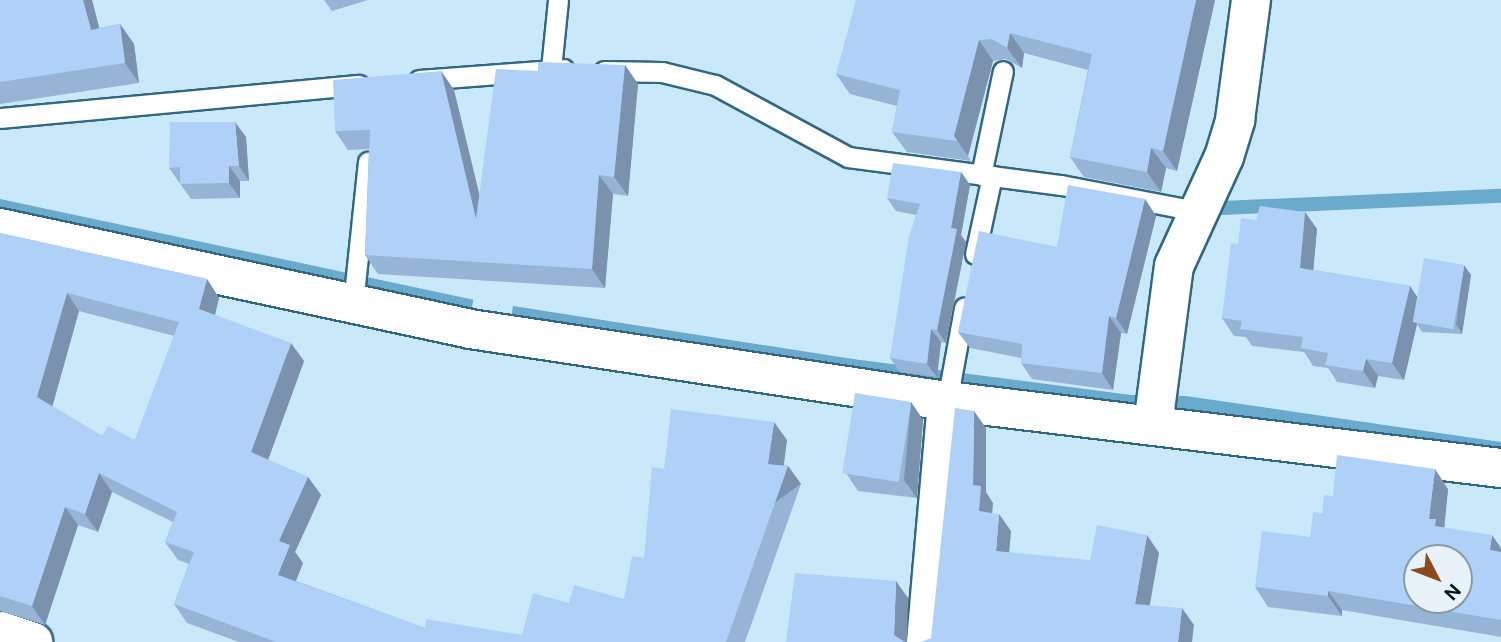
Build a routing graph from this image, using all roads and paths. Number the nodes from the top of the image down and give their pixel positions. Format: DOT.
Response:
graph roads {
  1 [pos="558,0"];
  2 [pos="1251,0"];
  3 [pos="551,69"];
  4 [pos="1003,71"];
  5 [pos="0,118"];
  6 [pos="368,162"];
  7 [pos="986,176"];
  8 [pos="1201,212"];
  9 [pos="0,228"];
  10 [pos="354,299"];
  11 [pos="949,384"];
  12 [pos="1155,407"];
  13 [pos="1501,468"];
  14 [pos="0,631"];
  15 [pos="33,642"];
  16 [pos="926,642"];
  1 -- 3 [label="lane"];
  2 -- 8 [label="street"];
  3 -- 5 [label="lane"];
  3 -- 7 [label="lane"];
  4 -- 7 [label="lane"];
  6 -- 10 [label="lane"];
  7 -- 8 [label="lane"];
  7 -- 11 [label="lane"];
  8 -- 12 [label="street"];
  9 -- 10 [label="street"];
  10 -- 11 [label="street"];
  11 -- 12 [label="street"];
  11 -- 16 [label="street"];
  12 -- 13 [label="street"];
  14 -- 15 [label="street"];
}
